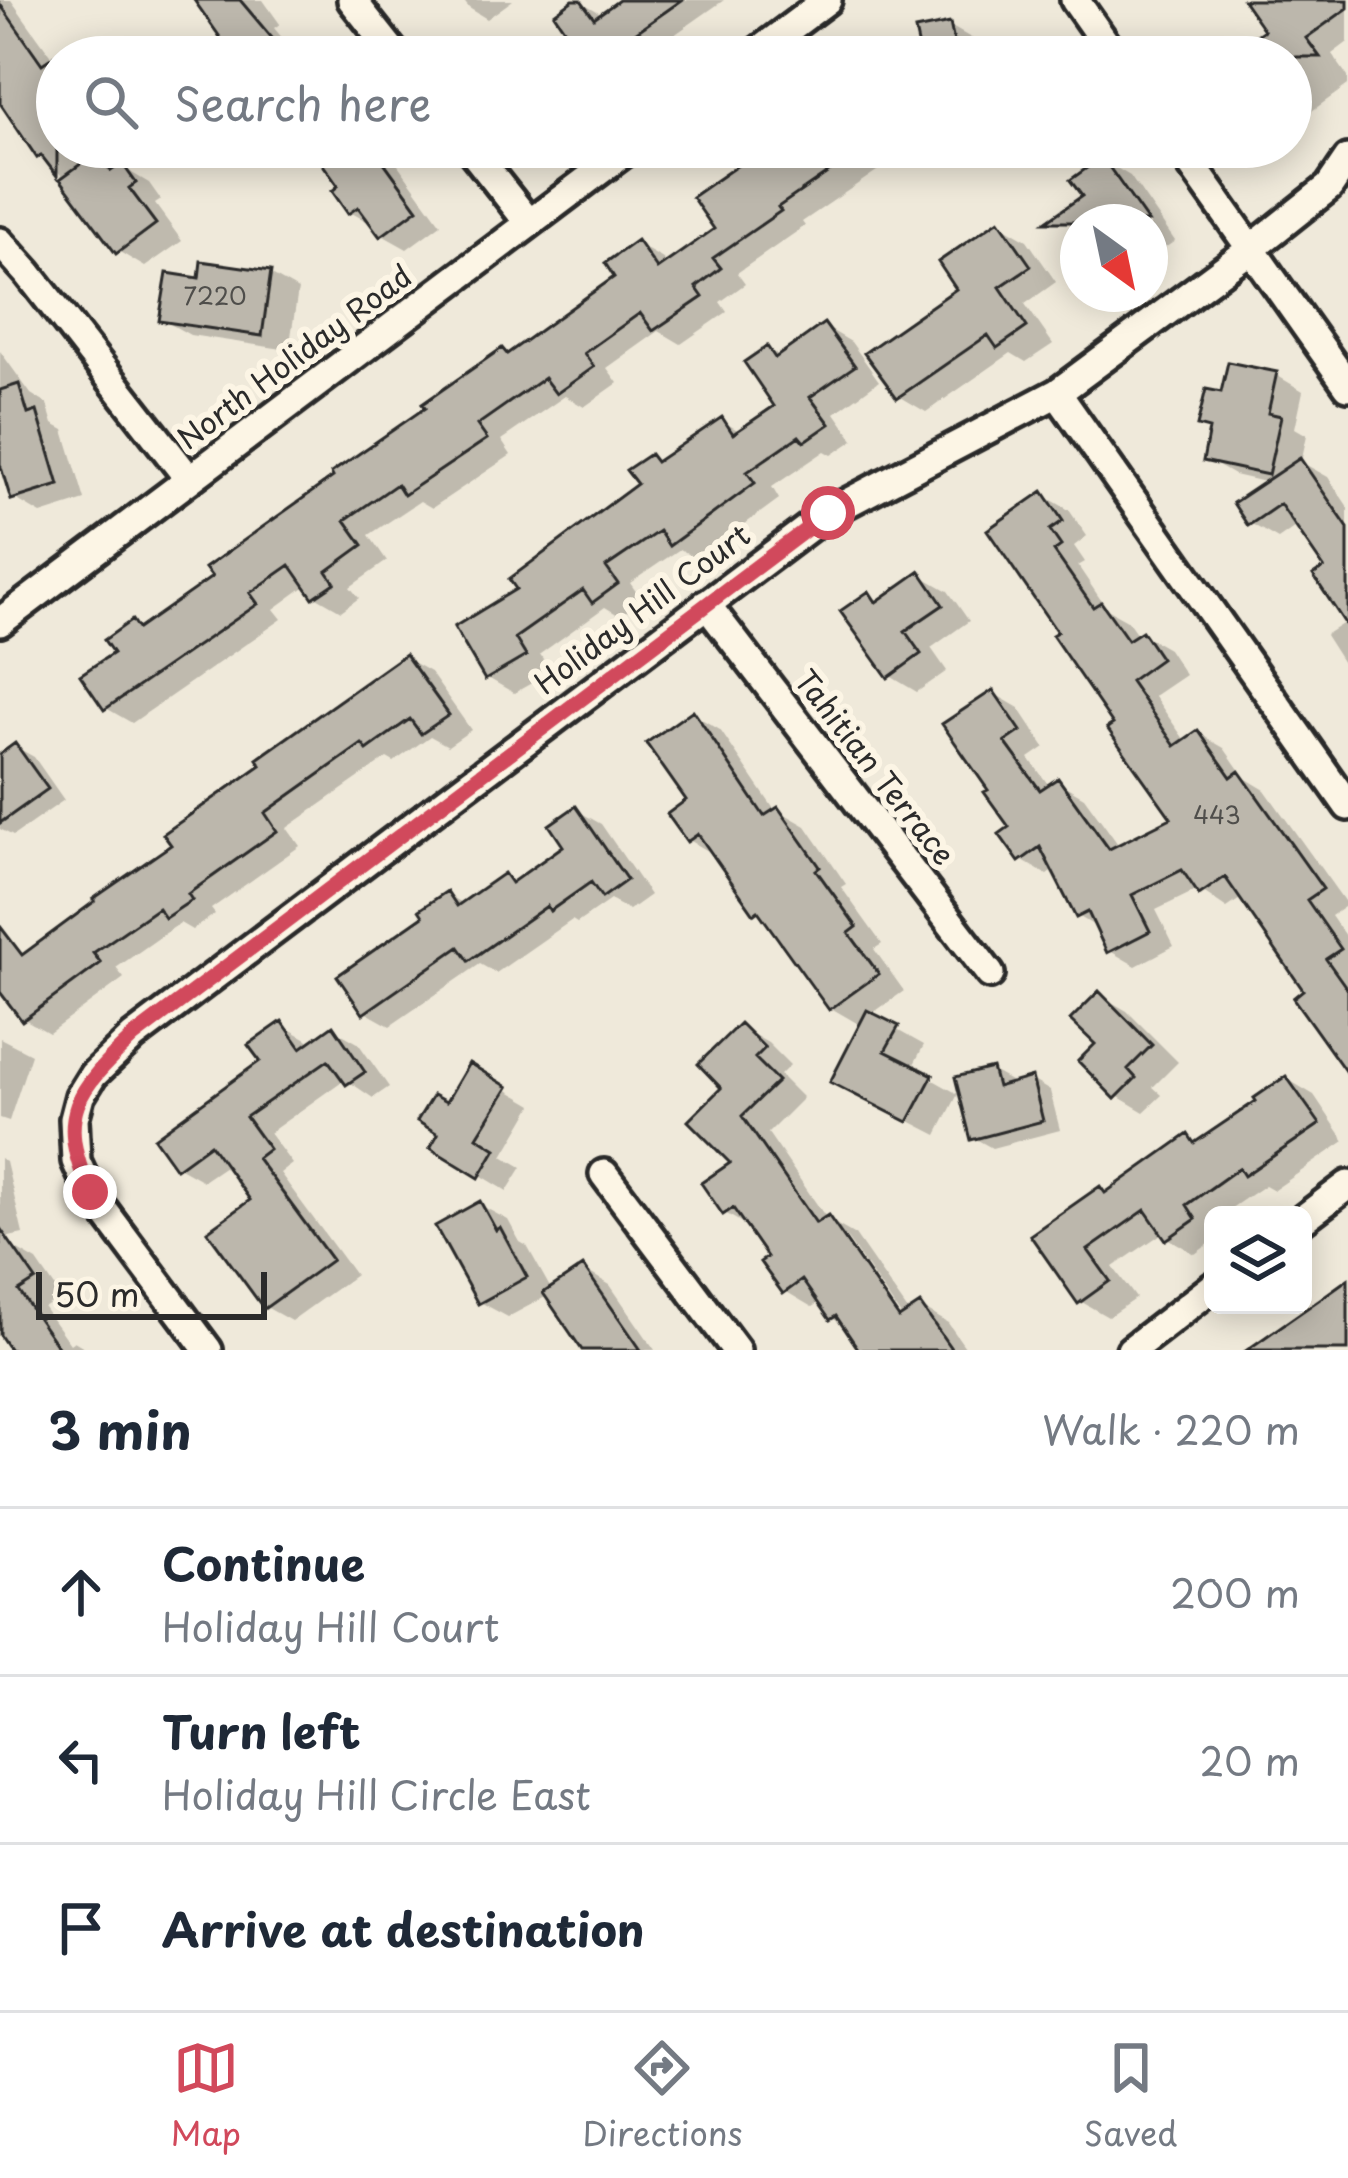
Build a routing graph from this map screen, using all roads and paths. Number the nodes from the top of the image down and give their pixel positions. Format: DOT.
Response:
graph roads {
  1 [pos="352,0"];
  2 [pos="827,0"];
  3 [pos="1075,0"];
  4 [pos="380,36"];
  5 [pos="779,36"];
  6 [pos="1100,36"];
  7 [pos="1348,159"];
  8 [pos="486,168"];
  9 [pos="603,168"];
  10 [pos="1194,168"];
  11 [pos="530,223"];
  12 [pos="0,242"];
  13 [pos="1251,249"];
  14 [pos="1348,386"];
  15 [pos="1057,393"];
  16 [pos="189,478"];
  17 [pos="706,604"];
  18 [pos="0,622"];
  19 [pos="1348,806"];
  20 [pos="990,974"];
  21 [pos="604,1174"];
  22 [pos="1348,1185"];
  23 [pos="1312,1212"];
  24 [pos="1204,1294"];
  25 [pos="208,1350"];
  26 [pos="736,1350"];
  27 [pos="1130,1350"];
  1 -- 4 [label="street"];
  2 -- 5 [label="street"];
  3 -- 6 [label="street"];
  7 -- 13 [label="street, Holiday Hill Court"];
  8 -- 11 [label="street"];
  9 -- 11 [label="street, North Holiday Road"];
  10 -- 13 [label="street"];
  11 -- 16 [label="street, North Holiday Road"];
  12 -- 16 [label="street"];
  13 -- 14 [label="street"];
  13 -- 15 [label="street, Holiday Hill Court"];
  15 -- 17 [label="street, Holiday Hill Court"];
  15 -- 19 [label="street"];
  16 -- 18 [label="street, North Holiday Road"];
  17 -- 20 [label="street, Tahitian Terrace"];
  17 -- 25 [label="street, Holiday Hill Court"];
  21 -- 26 [label="street"];
  22 -- 23 [label="street"];
  24 -- 27 [label="street"];
}
